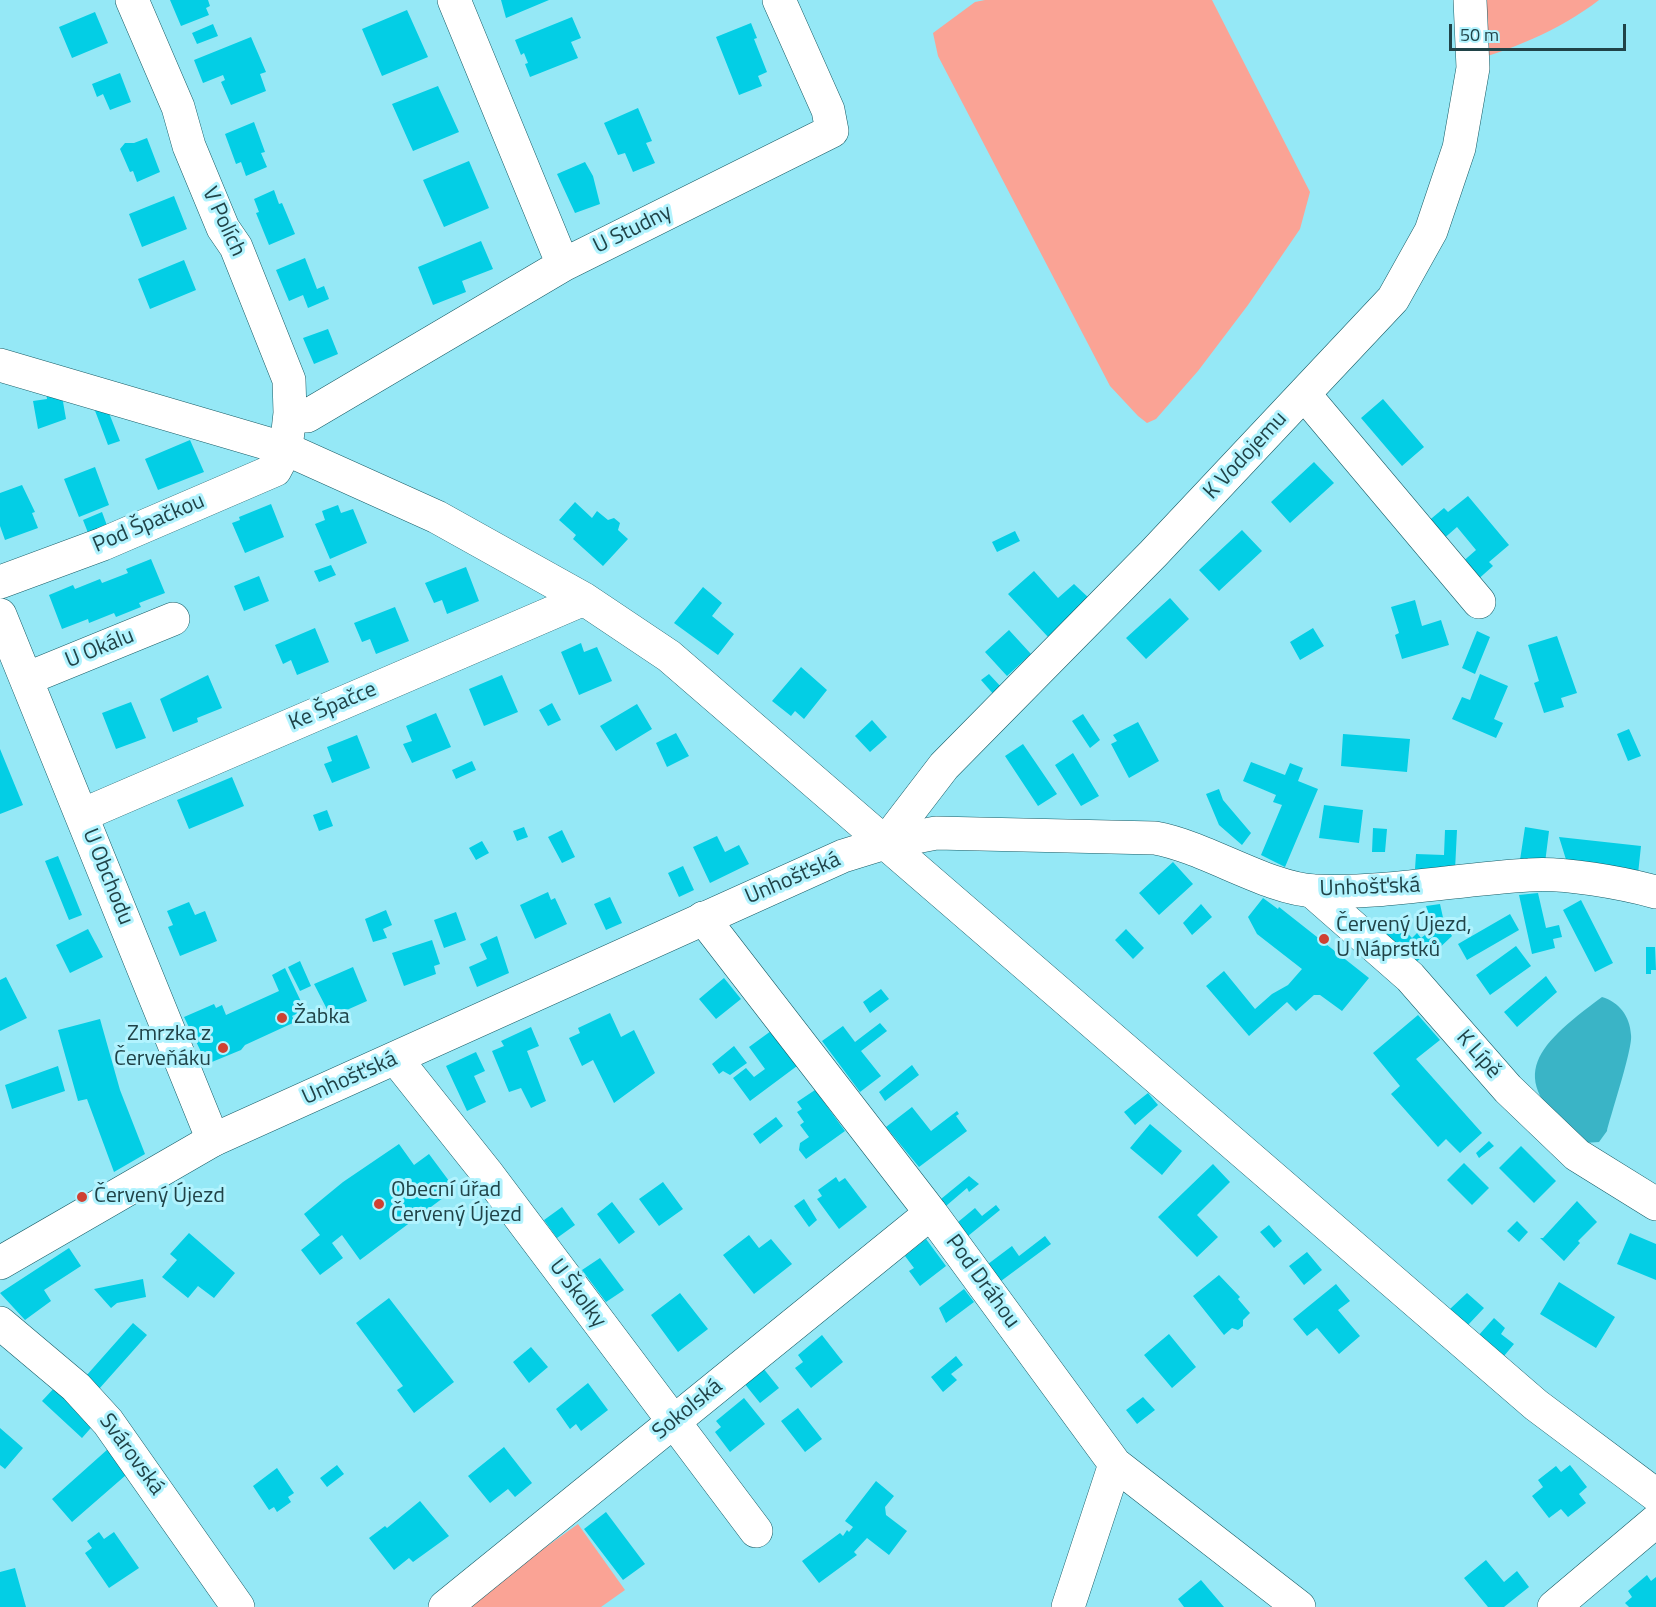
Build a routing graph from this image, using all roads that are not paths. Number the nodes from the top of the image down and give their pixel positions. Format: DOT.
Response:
graph roads {
  1 [pos="132,0"];
  2 [pos="454,0"];
  3 [pos="778,0"];
  4 [pos="1470,0"];
  5 [pos="563,265"];
  6 [pos="0,365"];
  7 [pos="1304,394"];
  8 [pos="290,413"];
  9 [pos="286,449"];
  10 [pos="0,582"];
  11 [pos="584,599"];
  12 [pos="1479,602"];
  13 [pos="0,615"];
  14 [pos="173,620"];
  15 [pos="26,679"];
  16 [pos="82,815"];
  17 [pos="885,843"];
  18 [pos="1312,891"];
  19 [pos="1656,892"];
  20 [pos="703,918"];
  21 [pos="396,1059"];
  22 [pos="213,1140"];
  23 [pos="1656,1203"];
  24 [pos="931,1213"];
  25 [pos="0,1263"];
  26 [pos="0,1323"];
  27 [pos="674,1422"];
  28 [pos="1115,1464"];
  29 [pos="1656,1495"];
  30 [pos="1656,1521"];
  31 [pos="756,1531"];
  32 [pos="238,1607"];
  33 [pos="445,1607"];
  34 [pos="1068,1607"];
  35 [pos="1299,1607"];
  36 [pos="1554,1607"];
  1 -- 8 [label="street, V Polích"];
  2 -- 5 [label="street"];
  3 -- 5 [label="street, U Studny"];
  4 -- 7 [label="street, K Vodojemu"];
  5 -- 8 [label="street"];
  6 -- 9 [label="street"];
  7 -- 12 [label="street"];
  7 -- 17 [label="street, K Vodojemu"];
  8 -- 9 [label="street, V Polích"];
  9 -- 10 [label="street, Pod Špačkou"];
  9 -- 11 [label="street"];
  11 -- 16 [label="street, Ke Špačce"];
  11 -- 17 [label="street"];
  13 -- 15 [label="street, U Obchodu"];
  14 -- 15 [label="street, U Okálu"];
  15 -- 16 [label="street, U Obchodu"];
  16 -- 22 [label="street, U Obchodu"];
  17 -- 18 [label="street, Unhošťská"];
  17 -- 20 [label="street, Unhošťská"];
  17 -- 29 [label="street"];
  18 -- 19 [label="street, Unhošťská"];
  18 -- 23 [label="street, K Lípě"];
  20 -- 21 [label="street, Unhošťská"];
  20 -- 24 [label="street, Pod Dráhou"];
  21 -- 22 [label="street, Unhošťská"];
  21 -- 27 [label="street, U Školky"];
  22 -- 25 [label="street, Unhošťská"];
  24 -- 27 [label="street, Sokolská"];
  24 -- 28 [label="street, Pod Dráhou"];
  26 -- 32 [label="street, Svárovská"];
  27 -- 31 [label="street, U Školky"];
  27 -- 33 [label="street, Sokolská"];
  28 -- 34 [label="street"];
  28 -- 35 [label="street, Pod Dráhou"];
  30 -- 36 [label="street"];
}
